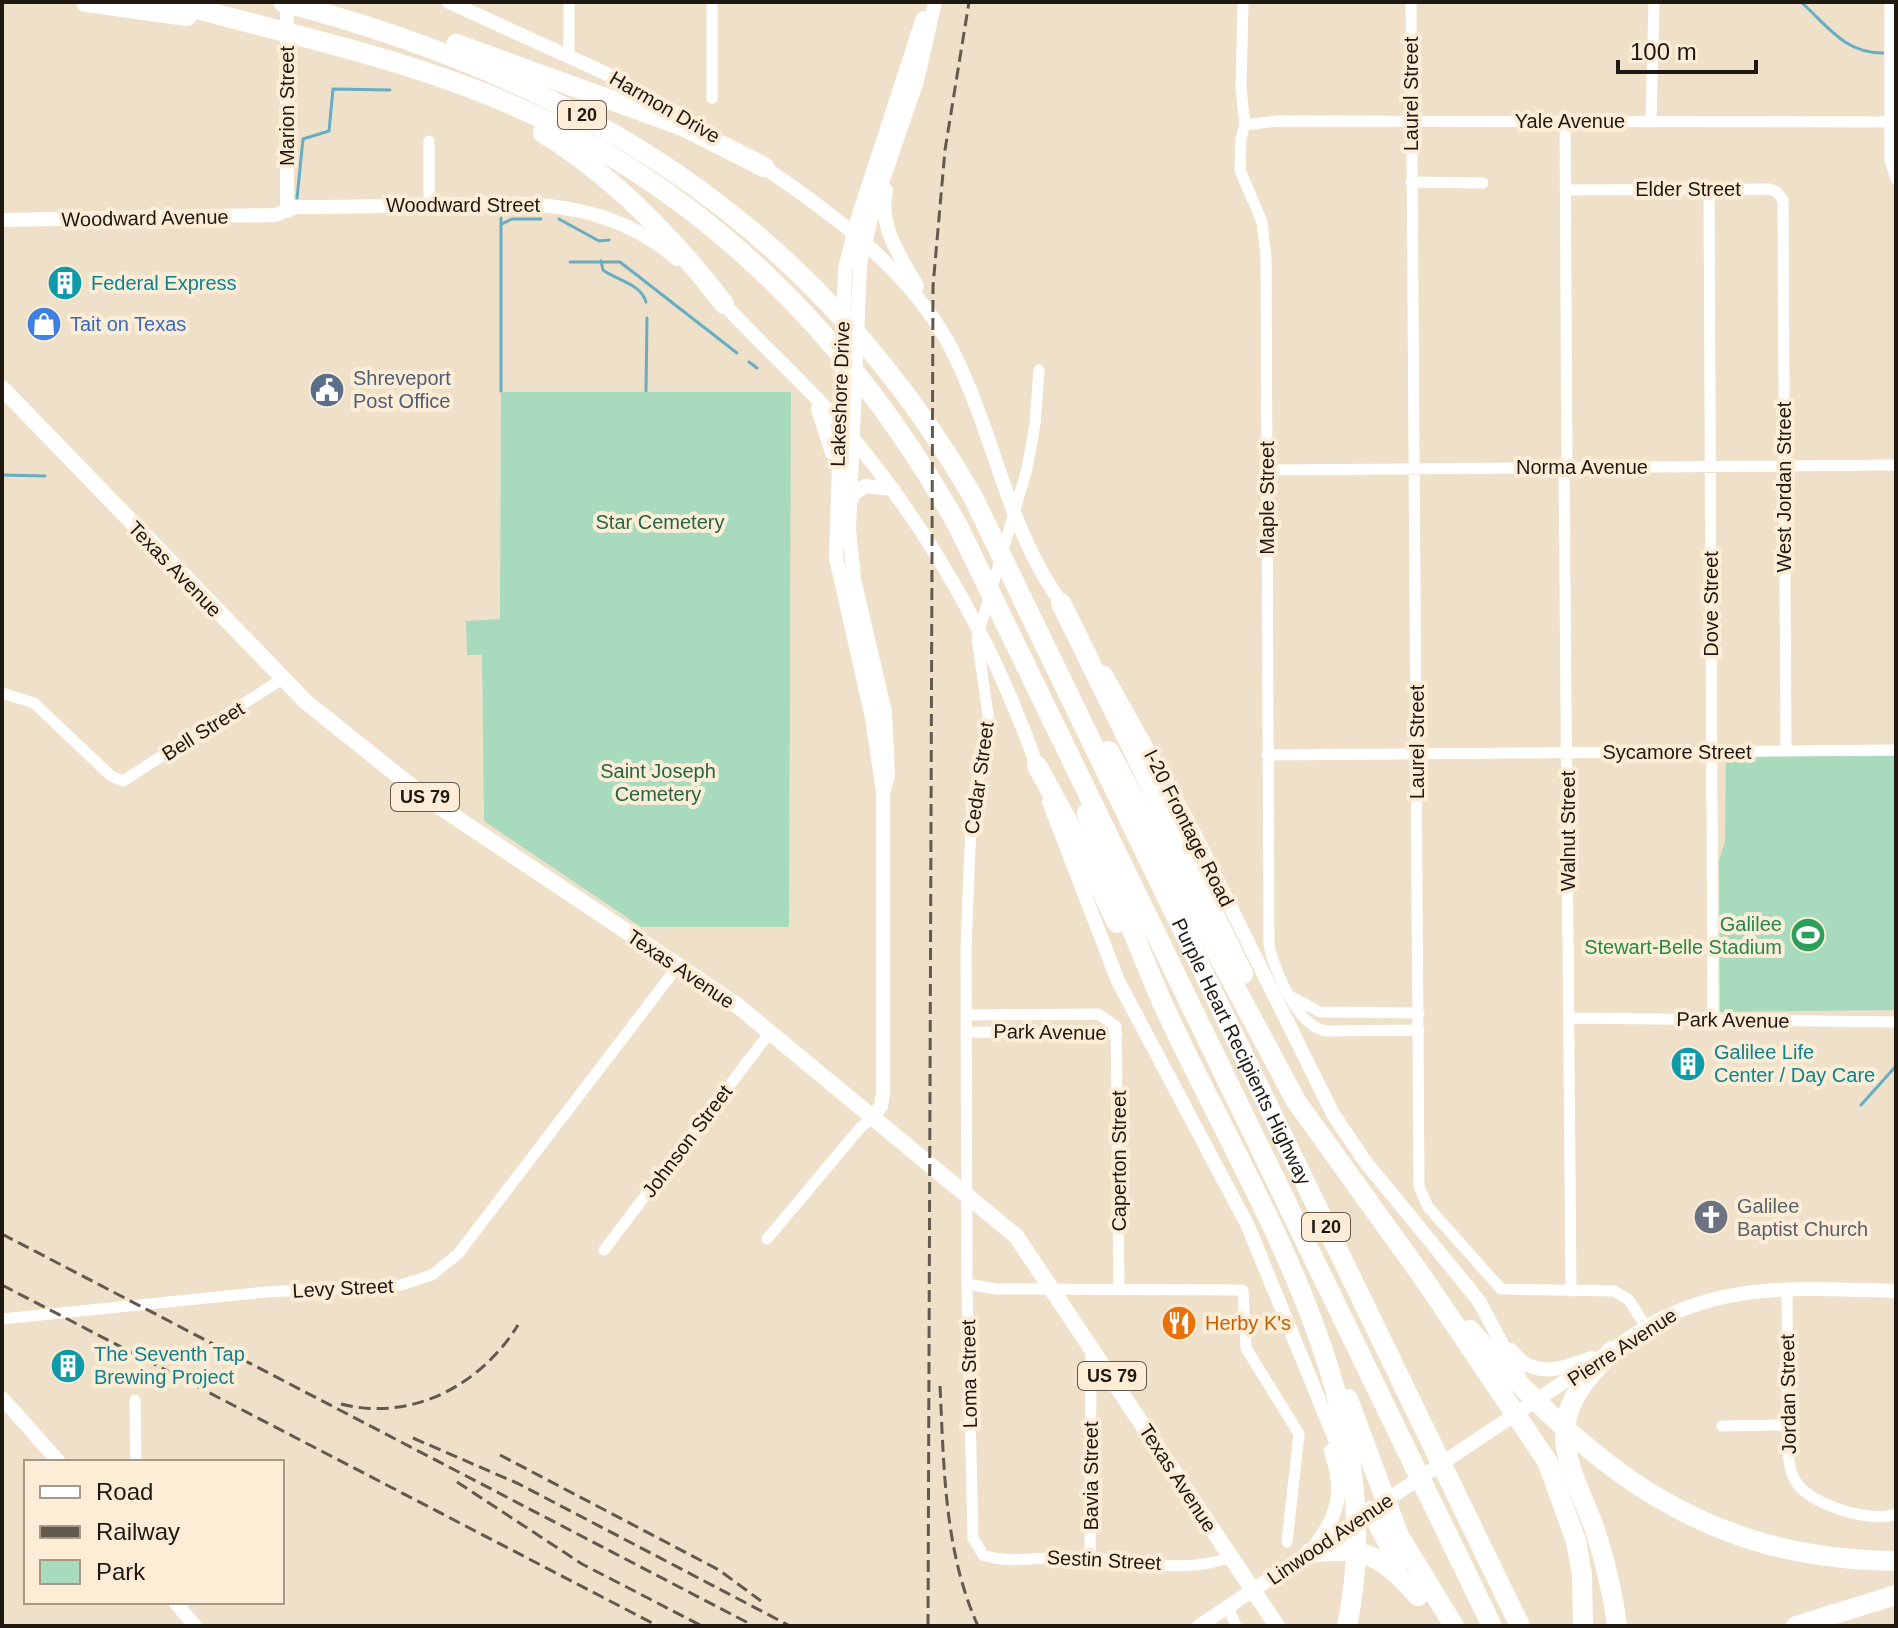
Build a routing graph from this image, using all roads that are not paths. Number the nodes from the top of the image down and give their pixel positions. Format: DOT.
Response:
graph roads {
  1 [pos="86,2"];
  2 [pos="172,2"];
  3 [pos="285,2"];
  4 [pos="449,2"];
  5 [pos="569,2"];
  6 [pos="712,2"];
  7 [pos="928,2"];
  8 [pos="935,2"];
  9 [pos="1243,2"];
  10 [pos="1411,2"];
  11 [pos="1654,2"];
  12 [pos="1890,2"];
  13 [pos="250,24"];
  14 [pos="413,42"];
  15 [pos="569,55"];
  16 [pos="444,80"];
  17 [pos="712,98"];
  18 [pos="1565,121"];
  19 [pos="1411,122"];
  20 [pos="1651,122"];
  21 [pos="1893,122"];
  22 [pos="1245,125"];
  23 [pos="900,134"];
  24 [pos="429,141"];
  25 [pos="764,167"];
  26 [pos="1895,178"];
  27 [pos="1411,182"];
  28 [pos="1483,183"];
  29 [pos="868,187"];
  30 [pos="1709,189"];
  31 [pos="1565,190"];
  32 [pos="429,205"];
  33 [pos="819,207"];
  34 [pos="287,211"];
  35 [pos="2,220"];
  36 [pos="1786,223"];
  37 [pos="858,238"];
  38 [pos="724,304"];
  39 [pos="934,318"];
  40 [pos="1039,370"];
  41 [pos="2,388"];
  42 [pos="810,394"];
  43 [pos="839,425"];
  44 [pos="852,437"];
  45 [pos="1896,465"];
  46 [pos="1711,466"];
  47 [pos="1783,466"];
  48 [pos="1565,468"];
  49 [pos="1416,469"];
  50 [pos="1267,470"];
  51 [pos="836,486"];
  52 [pos="893,489"];
  53 [pos="850,503"];
  54 [pos="1021,594"];
  55 [pos="1061,603"];
  56 [pos="1026,661"];
  57 [pos="282,679"];
  58 [pos="2,693"];
  59 [pos="1896,750"];
  60 [pos="1712,751"];
  61 [pos="1786,751"];
  62 [pos="1417,752"];
  63 [pos="1568,752"];
  64 [pos="1267,755"];
  65 [pos="1037,766"];
  66 [pos="883,793"];
  67 [pos="678,966"];
  68 [pos="1292,996"];
  69 [pos="1419,1013"];
  70 [pos="969,1015"];
  71 [pos="1570,1018"];
  72 [pos="1713,1020"];
  73 [pos="1896,1022"];
  74 [pos="1174,1028"];
  75 [pos="1419,1030"];
  76 [pos="770,1032"];
  77 [pos="969,1032"];
  78 [pos="1117,1034"];
  79 [pos="874,1116"];
  80 [pos="1353,1183"];
  81 [pos="969,1195"];
  82 [pos="767,1239"];
  83 [pos="604,1250"];
  84 [pos="1424,1279"];
  85 [pos="967,1284"];
  86 [pos="1119,1288"];
  87 [pos="1787,1289"];
  88 [pos="1054,1290"];
  89 [pos="1571,1291"];
  90 [pos="1896,1291"];
  91 [pos="1486,1312"];
  92 [pos="2,1319"];
  93 [pos="1314,1322"];
  94 [pos="1646,1327"];
  95 [pos="1091,1346"];
  96 [pos="1612,1351"];
  97 [pos="1311,1386"];
  98 [pos="2,1398"];
  99 [pos="135,1400"];
  100 [pos="1534,1404"];
  101 [pos="1788,1425"];
  102 [pos="1722,1426"];
  103 [pos="1461,1453"];
  104 [pos="57,1460"];
  105 [pos="136,1460"];
  106 [pos="1582,1494"];
  107 [pos="1371,1511"];
  108 [pos="1896,1514"];
  109 [pos="1287,1542"];
  110 [pos="979,1552"];
  111 [pos="1310,1553"];
  112 [pos="1230,1557"];
  113 [pos="1090,1558"];
  114 [pos="1896,1561"];
  115 [pos="1253,1590"];
  116 [pos="1896,1595"];
  117 [pos="1418,1596"];
  118 [pos="177,1604"];
  119 [pos="1228,1607"];
  120 [pos="195,1626"];
  121 [pos="1199,1626"];
  122 [pos="1236,1626"];
  123 [pos="1277,1626"];
  124 [pos="1347,1626"];
  125 [pos="1440,1626"];
  126 [pos="1454,1626"];
  127 [pos="1492,1626"];
  128 [pos="1520,1626"];
  129 [pos="1583,1626"];
  130 [pos="1617,1626"];
  131 [pos="1796,1626"];
  1 -- 13 [label="highway"];
  2 -- 13 [label="highway, I 20"];
  3 -- 14 [label="highway, I 20"];
  3 -- 34 [label="main road, Marion Street"];
  4 -- 15 [label="main road, Harmon Drive"];
  5 -- 15 [label="street"];
  6 -- 17 [label="street"];
  7 -- 29 [label="main road, Lakeshore Drive"];
  8 -- 23 [label="main road, Lakeshore Drive"];
  9 -- 22 [label="street, Maple Street"];
  10 -- 19 [label="street, Laurel Street"];
  11 -- 20 [label="street"];
  12 -- 21 [label="street"];
  13 -- 16 [label="highway, I 20"];
  14 -- 25 [label="highway"];
  14 -- 54 [label="highway, Purple Heart Recipients Highway / I 20"];
  15 -- 25 [label="main road, Harmon Drive"];
  16 -- 38 [label="highway"];
  16 -- 56 [label="highway, Purple Heart Recipients Highway / I 20"];
  18 -- 19 [label="street, Yale Avenue"];
  18 -- 20 [label="street, Yale Avenue"];
  18 -- 31 [label="street, Walnut Street"];
  19 -- 22 [label="street, Yale Avenue"];
  19 -- 27 [label="street, Laurel Street"];
  20 -- 21 [label="street, Yale Avenue"];
  21 -- 26 [label="street"];
  22 -- 50 [label="street, Maple Street"];
  23 -- 37 [label="main road, Lakeshore Drive"];
  23 -- 39 [label="main road"];
  24 -- 32 [label="street"];
  25 -- 33 [label="main road, Harmon Drive"];
  27 -- 28 [label="street"];
  27 -- 49 [label="street, Laurel Street"];
  29 -- 33 [label="main road"];
  29 -- 37 [label="main road, Lakeshore Drive"];
  30 -- 31 [label="street, Elder Street"];
  30 -- 36 [label="street, Elder Street"];
  30 -- 46 [label="street, Dove Street"];
  31 -- 48 [label="street, Walnut Street"];
  32 -- 34 [label="main road, Woodward Street"];
  32 -- 38 [label="main road, Woodward Street"];
  33 -- 37 [label="main road, Harmon Drive"];
  34 -- 35 [label="main road, Woodward Avenue"];
  36 -- 47 [label="street, West Jordan Street"];
  37 -- 39 [label="main road, I-20 Frontage Road"];
  37 -- 43 [label="main road, Lakeshore Drive"];
  37 -- 44 [label="main road, Lakeshore Drive"];
  38 -- 42 [label="main road, Woodward Street"];
  39 -- 55 [label="main road, I-20 Frontage Road"];
  40 -- 70 [label="street, Cedar Street"];
  41 -- 57 [label="main road, Texas Avenue / US 79"];
  42 -- 43 [label="main road"];
  42 -- 51 [label="main road"];
  43 -- 44 [label="main road"];
  43 -- 51 [label="main road, Lakeshore Drive"];
  44 -- 52 [label="main road"];
  44 -- 53 [label="main road, Lakeshore Drive"];
  45 -- 47 [label="street, Norma Avenue"];
  46 -- 47 [label="street, Norma Avenue"];
  46 -- 48 [label="street, Norma Avenue"];
  46 -- 60 [label="street, Dove Street"];
  47 -- 61 [label="street, West Jordan Street"];
  48 -- 49 [label="street, Norma Avenue"];
  48 -- 63 [label="street, Walnut Street"];
  49 -- 50 [label="street, Norma Avenue"];
  49 -- 62 [label="street, Laurel Street"];
  50 -- 64 [label="street, Maple Street"];
  51 -- 66 [label="main road, Lakeshore Drive"];
  52 -- 53 [label="main road"];
  52 -- 65 [label="main road"];
  53 -- 66 [label="main road, Lakeshore Drive"];
  54 -- 80 [label="highway"];
  54 -- 128 [label="highway, Purple Heart Recipients Highway / I 20"];
  55 -- 80 [label="highway"];
  55 -- 91 [label="main road, I-20 Frontage Road"];
  56 -- 74 [label="highway"];
  56 -- 127 [label="highway, Purple Heart Recipients Highway / I 20"];
  57 -- 58 [label="street, Bell Street"];
  57 -- 67 [label="main road, Texas Avenue / US 79"];
  59 -- 61 [label="street, Sycamore Street"];
  60 -- 61 [label="street, Sycamore Street"];
  60 -- 63 [label="street, Sycamore Street"];
  60 -- 72 [label="street, Dove Street"];
  62 -- 63 [label="street, Sycamore Street"];
  62 -- 64 [label="street, Sycamore Street"];
  62 -- 69 [label="street, Laurel Street"];
  63 -- 71 [label="street, Walnut Street"];
  64 -- 68 [label="street, Maple Street"];
  65 -- 74 [label="highway"];
  65 -- 97 [label="main road"];
  66 -- 79 [label="main road, Lakeshore Drive"];
  67 -- 76 [label="main road, Texas Avenue / US 79"];
  67 -- 92 [label="street, Levy Street"];
  68 -- 69 [label="street"];
  68 -- 75 [label="street"];
  69 -- 75 [label="street, Laurel Street"];
  70 -- 77 [label="street, Cedar Street"];
  70 -- 78 [label="street, Park Avenue"];
  71 -- 72 [label="street, Park Avenue"];
  71 -- 89 [label="street, Walnut Street"];
  72 -- 73 [label="street, Park Avenue"];
  74 -- 93 [label="highway"];
  75 -- 89 [label="street, Laurel Street"];
  76 -- 79 [label="main road, Texas Avenue / US 79"];
  76 -- 83 [label="street, Johnson Street"];
  77 -- 78 [label="street, Park Avenue"];
  77 -- 81 [label="street, Cedar Street"];
  78 -- 86 [label="street, Caperton Street"];
  79 -- 81 [label="main road, Texas Avenue / US 79"];
  79 -- 82 [label="street"];
  80 -- 84 [label="highway"];
  81 -- 85 [label="street, Loma Street"];
  81 -- 88 [label="main road, Texas Avenue / US 79"];
  84 -- 114 [label="highway"];
  84 -- 129 [label="highway"];
  85 -- 88 [label="street"];
  85 -- 110 [label="street, Loma Street"];
  86 -- 88 [label="street"];
  86 -- 109 [label="street"];
  87 -- 90 [label="main road, Pierre Avenue"];
  87 -- 94 [label="main road, Pierre Avenue"];
  87 -- 101 [label="street, Jordan Street"];
  88 -- 95 [label="main road, Texas Avenue / US 79"];
  89 -- 94 [label="street, Laurel Street"];
  91 -- 96 [label="main road"];
  91 -- 100 [label="main road, I-20 Frontage Road"];
  93 -- 124 [label="highway"];
  93 -- 126 [label="highway"];
  94 -- 96 [label="main road, Pierre Avenue"];
  95 -- 112 [label="main road, Texas Avenue / US 79"];
  95 -- 113 [label="street, Bavia Street"];
  96 -- 100 [label="main road, Pierre Avenue"];
  96 -- 106 [label="highway"];
  97 -- 107 [label="main road"];
  97 -- 111 [label="main road"];
  98 -- 104 [label="main road"];
  99 -- 105 [label="street"];
  100 -- 103 [label="main road, Pierre Avenue"];
  100 -- 106 [label="highway"];
  101 -- 102 [label="street"];
  101 -- 108 [label="street, Jordan Street"];
  103 -- 107 [label="main road, Linwood Avenue"];
  106 -- 130 [label="highway"];
  107 -- 111 [label="main road, Linwood Avenue"];
  107 -- 117 [label="highway"];
  110 -- 113 [label="street, Sestin Street"];
  111 -- 115 [label="main road, Linwood Avenue"];
  111 -- 117 [label="highway"];
  112 -- 113 [label="street, Sestin Street"];
  112 -- 115 [label="main road, Texas Avenue / US 79"];
  115 -- 119 [label="main road, Linwood Avenue"];
  115 -- 123 [label="main road, Texas Avenue / US 79"];
  116 -- 131 [label="highway"];
  117 -- 125 [label="highway"];
  118 -- 120 [label="main road"];
  119 -- 121 [label="main road, Linwood Avenue"];
  119 -- 122 [label="street"];
}
